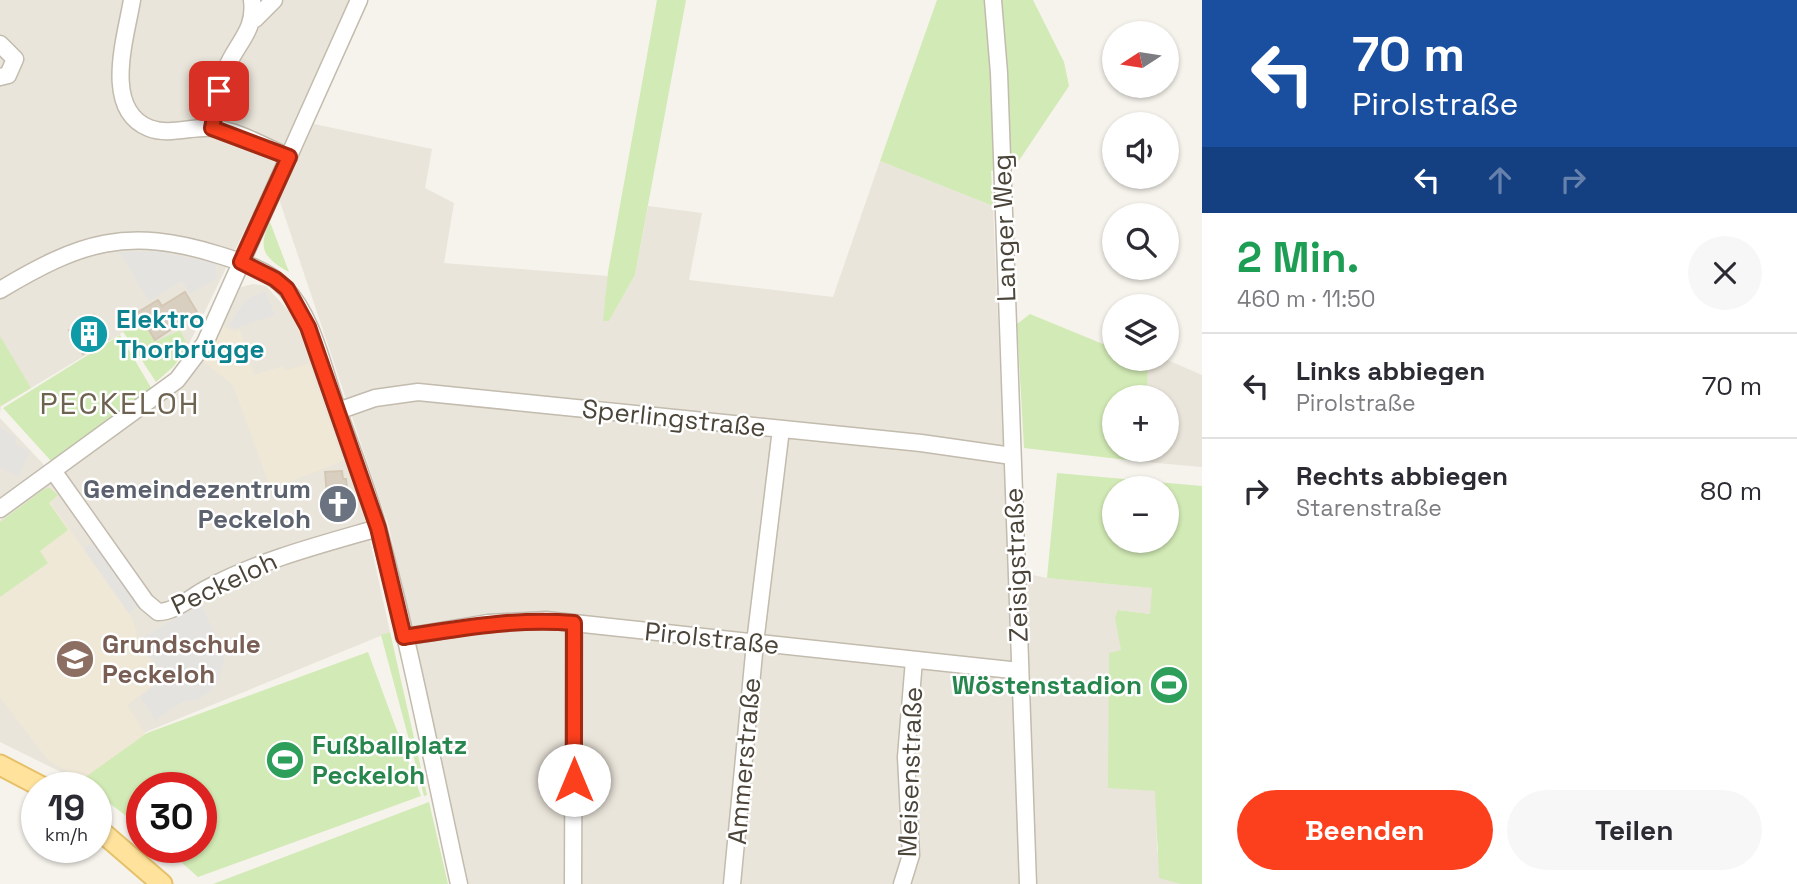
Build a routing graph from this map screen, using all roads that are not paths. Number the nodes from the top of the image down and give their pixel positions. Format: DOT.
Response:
graph roads {
  1 [pos="132,0"];
  2 [pos="252,0"];
  3 [pos="274,0"];
  4 [pos="359,0"];
  5 [pos="993,0"];
  6 [pos="255,19"];
  7 [pos="0,44"];
  8 [pos="0,77"];
  9 [pos="212,128"];
  10 [pos="289,157"];
  11 [pos="241,262"];
  12 [pos="0,290"];
  13 [pos="338,411"];
  14 [pos="781,429"];
  15 [pos="1012,456"];
  16 [pos="54,472"];
  17 [pos="0,509"];
  18 [pos="378,528"];
  19 [pos="574,623"];
  20 [pos="404,637"];
  21 [pos="755,643"];
  22 [pos="914,660"];
  23 [pos="1020,671"];
  24 [pos="0,765"];
  25 [pos="21,776"];
  26 [pos="112,841"];
  27 [pos="162,884"];
  28 [pos="459,884"];
  29 [pos="573,884"];
  30 [pos="732,884"];
  31 [pos="902,884"];
  32 [pos="1028,884"];
  1 -- 9 [label="street"];
  2 -- 6 [label="street"];
  3 -- 6 [label="street"];
  4 -- 10 [label="street"];
  5 -- 15 [label="street, Langer Weg"];
  6 -- 9 [label="street"];
  7 -- 8 [label="street"];
  9 -- 10 [label="street"];
  10 -- 11 [label="street"];
  11 -- 12 [label="street"];
  11 -- 13 [label="street"];
  11 -- 16 [label="street"];
  13 -- 14 [label="street, Sperlingstraße"];
  13 -- 18 [label="street"];
  14 -- 15 [label="street, Sperlingstraße"];
  14 -- 21 [label="street, Ammerstraße"];
  15 -- 23 [label="street, Zeisigstraße"];
  16 -- 17 [label="street"];
  16 -- 18 [label="street, Peckeloh"];
  18 -- 20 [label="street"];
  19 -- 20 [label="street, Pirolstraße"];
  19 -- 21 [label="street, Pirolstraße"];
  19 -- 29 [label="street"];
  20 -- 28 [label="street"];
  21 -- 22 [label="street, Pirolstraße"];
  21 -- 30 [label="street, Ammerstraße"];
  22 -- 23 [label="street, Pirolstraße"];
  22 -- 31 [label="street, Meisenstraße"];
  23 -- 32 [label="street, Zeisigstraße"];
  24 -- 25 [label="main road"];
  26 -- 27 [label="main road"];
}
